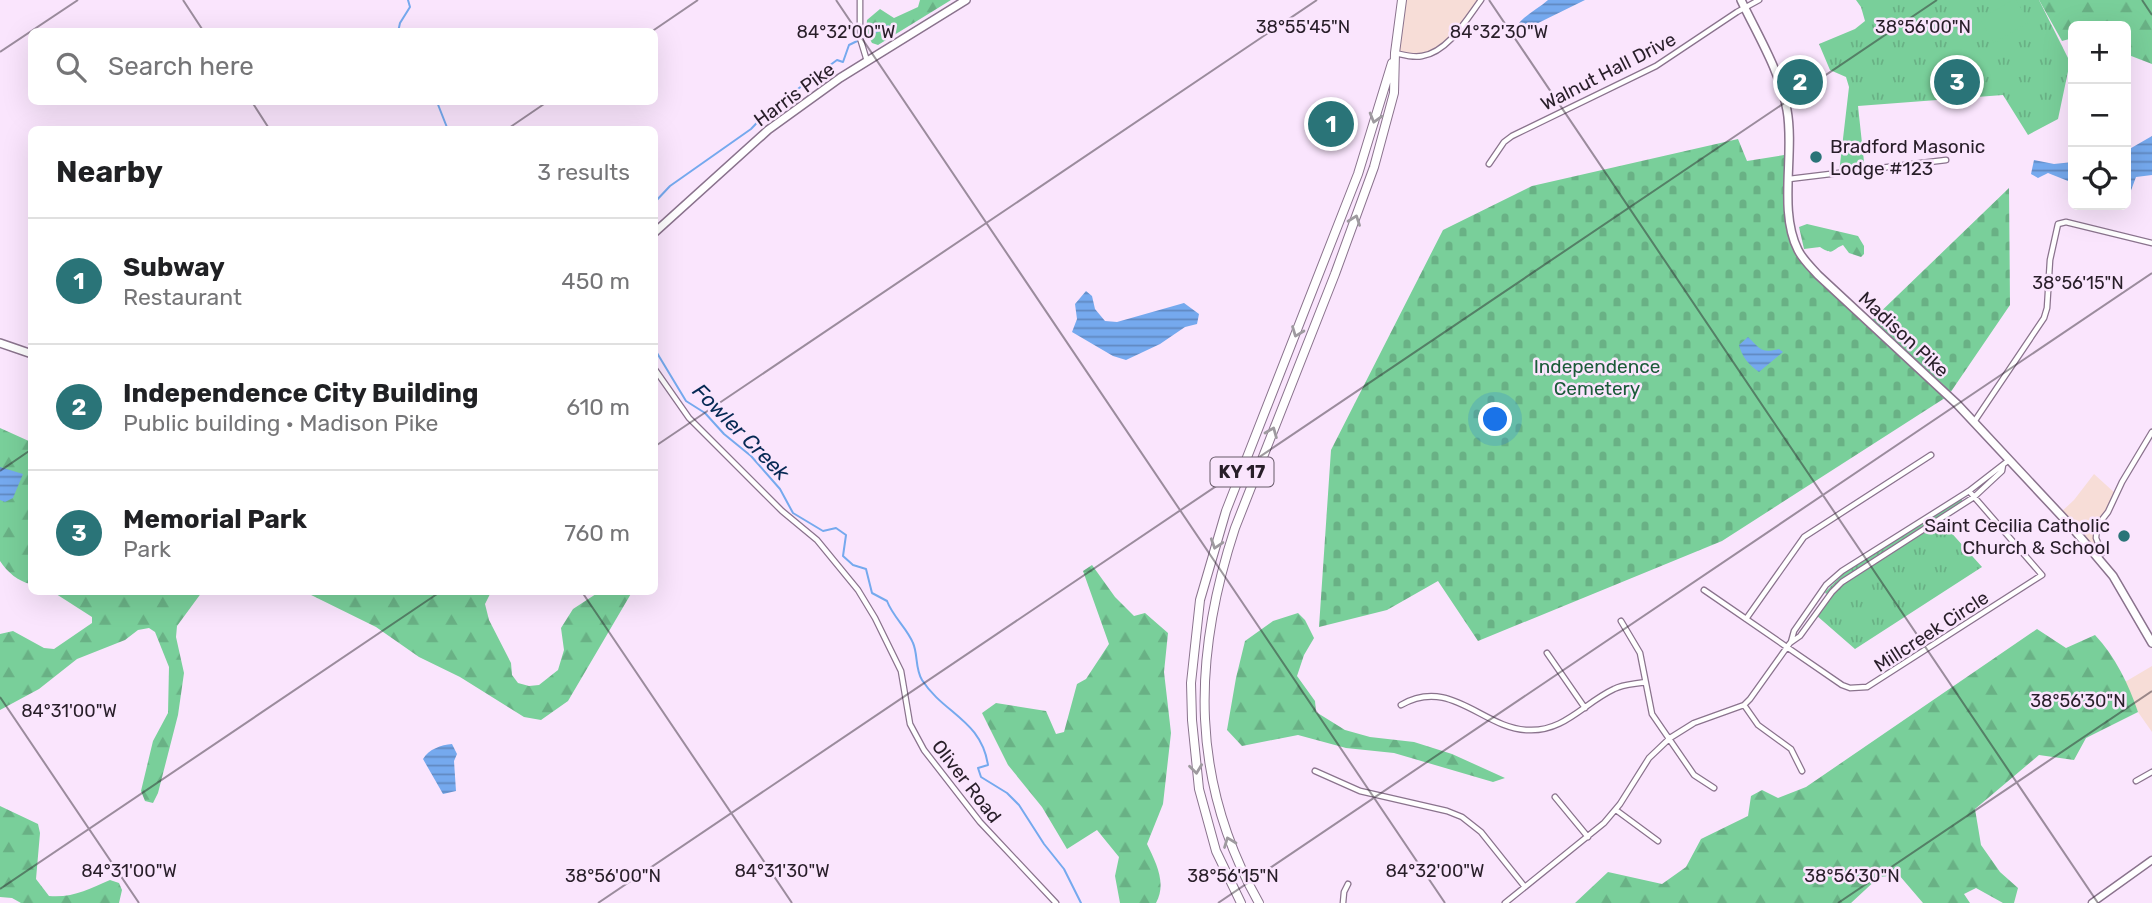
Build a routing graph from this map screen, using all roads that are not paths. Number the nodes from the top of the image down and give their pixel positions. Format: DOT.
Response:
graph roads {
  1 [pos="860,0"];
  2 [pos="967,0"];
  3 [pos="1402,0"];
  4 [pos="1481,0"];
  5 [pos="1759,0"];
  6 [pos="1743,4"];
  7 [pos="1395,53"];
  8 [pos="867,61"];
  9 [pos="1946,160"];
  10 [pos="1489,164"];
  11 [pos="1789,179"];
  12 [pos="658,229"];
  13 [pos="2152,243"];
  14 [pos="0,343"];
  15 [pos="28,354"];
  16 [pos="658,374"];
  17 [pos="1974,422"];
  18 [pos="2152,432"];
  19 [pos="1931,455"];
  20 [pos="2006,463"];
  21 [pos="1969,491"];
  22 [pos="1974,497"];
  23 [pos="2098,557"];
  24 [pos="1704,590"];
  25 [pos="1746,620"];
  26 [pos="1621,621"];
  27 [pos="2152,643"];
  28 [pos="1788,645"];
  29 [pos="1547,653"];
  30 [pos="1645,682"];
  31 [pos="1401,705"];
  32 [pos="1744,705"];
  33 [pos="1585,708"];
  34 [pos="1670,738"];
  35 [pos="1315,771"];
  36 [pos="1802,771"];
  37 [pos="2152,772"];
  38 [pos="2136,781"];
  39 [pos="1714,788"];
  40 [pos="1555,797"];
  41 [pos="1616,810"];
  42 [pos="1588,837"];
  43 [pos="1658,841"];
  44 [pos="2152,860"];
  45 [pos="1348,884"];
  46 [pos="1525,887"];
  47 [pos="1056,903"];
  48 [pos="1241,903"];
  49 [pos="1259,903"];
  50 [pos="1343,903"];
  51 [pos="1505,903"];
  52 [pos="2092,903"];
  1 -- 8 [label="street"];
  2 -- 8 [label="main road, Harris Pike"];
  3 -- 7 [label="main road, KY 17"];
  4 -- 7 [label="street"];
  5 -- 6 [label="street, Walnut Hall Drive"];
  6 -- 10 [label="street, Walnut Hall Drive"];
  6 -- 11 [label="main road, Madison Pike"];
  7 -- 48 [label="main road, KY 17, one-way"];
  49 -- 7 [label="main road, KY 17, one-way"];
  8 -- 12 [label="main road, Harris Pike"];
  9 -- 11 [label="street"];
  11 -- 17 [label="main road, Madison Pike"];
  13 -- 17 [label="street"];
  14 -- 15 [label="main road"];
  16 -- 47 [label="street, Oliver Road"];
  17 -- 20 [label="main road, Madison Pike"];
  18 -- 23 [label="street"];
  19 -- 25 [label="street"];
  20 -- 21 [label="street"];
  20 -- 22 [label="street"];
  20 -- 23 [label="main road, Madison Pike"];
  21 -- 22 [label="street, Millcreek Circle"];
  21 -- 28 [label="street"];
  22 -- 28 [label="street"];
  22 -- 28 [label="street, Millcreek Circle"];
  23 -- 27 [label="main road, Madison Pike"];
  24 -- 25 [label="street, Millcreek Circle"];
  25 -- 28 [label="street, Millcreek Circle"];
  26 -- 30 [label="street"];
  28 -- 32 [label="street"];
  29 -- 33 [label="street"];
  30 -- 33 [label="street"];
  30 -- 34 [label="street"];
  31 -- 33 [label="street"];
  32 -- 34 [label="street"];
  32 -- 36 [label="street"];
  34 -- 39 [label="street"];
  34 -- 41 [label="street"];
  35 -- 46 [label="street"];
  37 -- 38 [label="street"];
  40 -- 42 [label="street"];
  41 -- 42 [label="street"];
  41 -- 43 [label="street"];
  42 -- 46 [label="street"];
  44 -- 52 [label="street"];
  45 -- 50 [label="street"];
  46 -- 51 [label="street"];
}
